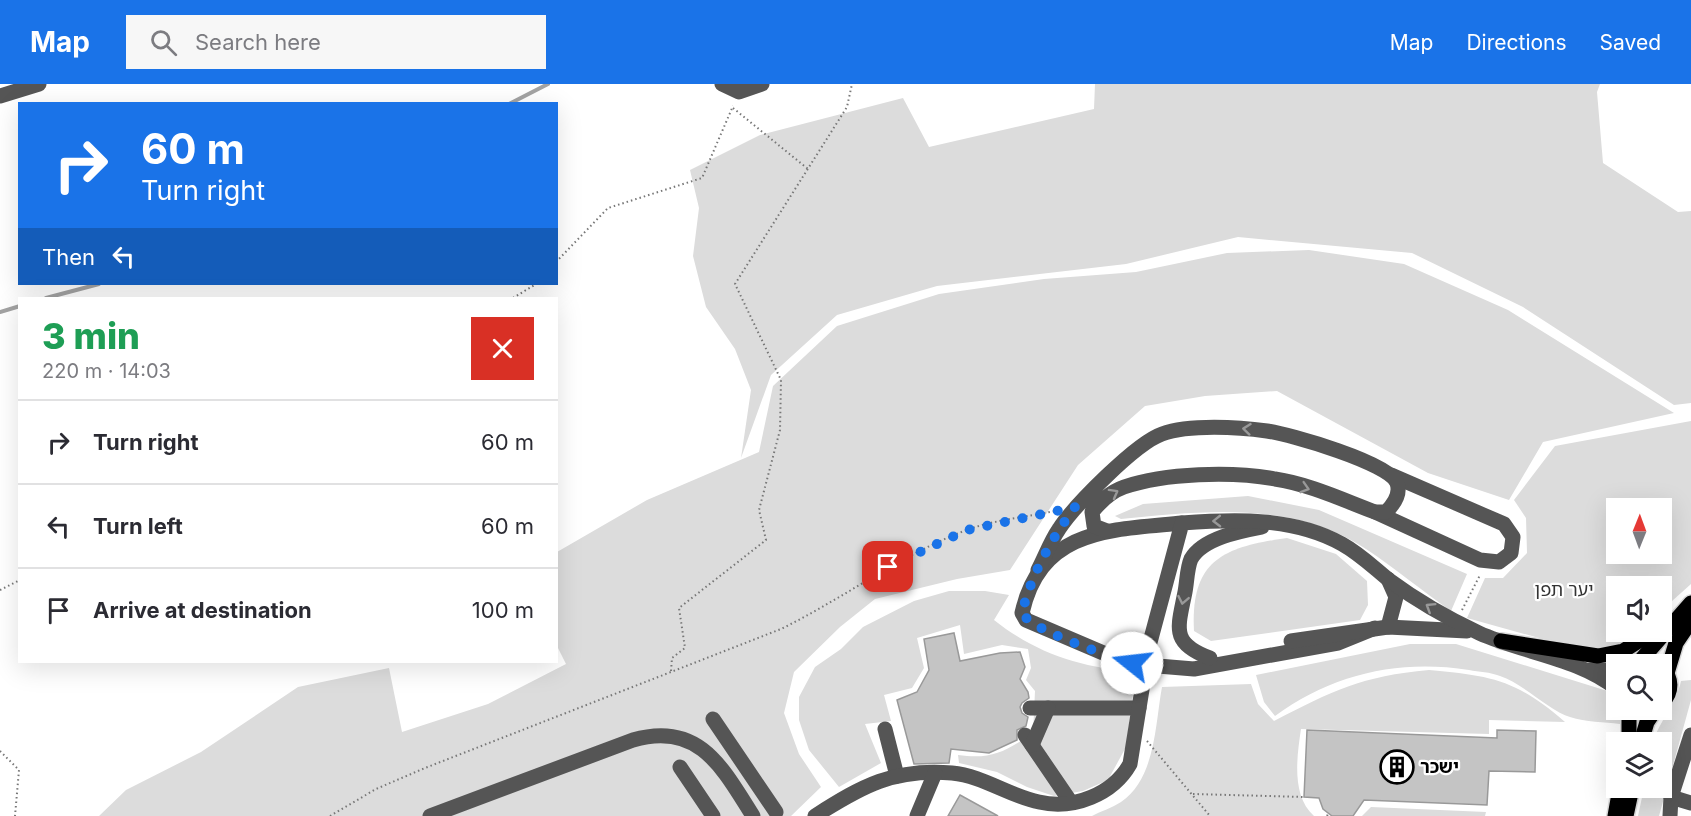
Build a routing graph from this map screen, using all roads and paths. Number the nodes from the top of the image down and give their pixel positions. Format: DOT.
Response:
graph roads {
  1 [pos="39,84"];
  2 [pos="722,84"];
  3 [pos="762,84"];
  4 [pos="852,84"];
  5 [pos="739,92"];
  6 [pos="0,96"];
  7 [pos="733,107"];
  8 [pos="808,169"];
  9 [pos="558,260"];
  10 [pos="534,285"];
  11 [pos="515,297"];
  12 [pos="1390,475"];
  13 [pos="1075,507"];
  14 [pos="1375,512"];
  15 [pos="1182,523"];
  16 [pos="1283,524"];
  17 [pos="1107,531"];
  18 [pos="1486,561"];
  19 [pos="1038,570"];
  20 [pos="1388,579"];
  21 [pos="18,581"];
  22 [pos="0,590"];
  23 [pos="1690,610"];
  24 [pos="1672,620"];
  25 [pos="1456,622"];
  26 [pos="1381,628"];
  27 [pos="1482,634"];
  28 [pos="1501,641"];
  29 [pos="1637,642"];
  30 [pos="1645,654"];
  31 [pos="1670,654"];
  32 [pos="1210,658"];
  33 [pos="1146,665"];
  34 [pos="1581,669"];
  35 [pos="1606,670"];
  36 [pos="671,671"];
  37 [pos="1606,683"];
  38 [pos="1030,708"];
  39 [pos="1048,708"];
  40 [pos="1139,708"];
  41 [pos="713,719"];
  42 [pos="1136,727"];
  43 [pos="885,729"];
  44 [pos="1691,735"];
  45 [pos="0,751"];
  46 [pos="1688,751"];
  47 [pos="680,767"];
  48 [pos="934,773"];
  49 [pos="897,776"];
  50 [pos="1191,794"];
  51 [pos="1672,794"];
  52 [pos="766,797"];
  53 [pos="1304,797"];
  54 [pos="1672,797"];
  55 [pos="1618,798"];
  56 [pos="1630,798"];
  57 [pos="1671,798"];
  58 [pos="1070,801"];
  59 [pos="1691,803"];
  60 [pos="776,812"];
  61 [pos="745,813"];
  62 [pos="15,816"];
  63 [pos="330,816"];
  64 [pos="430,816"];
  65 [pos="714,816"];
  66 [pos="815,816"];
  67 [pos="918,816"];
  68 [pos="1210,816"];
  69 [pos="1615,816"];
  70 [pos="1626,816"];
  71 [pos="1670,816"];
  1 -- 6 [label="street"];
  2 -- 5 [label="street"];
  3 -- 5 [label="street"];
  4 -- 8 [label="path"];
  5 -- 7 [label="path"];
  7 -- 8 [label="path"];
  7 -- 9 [label="path"];
  8 -- 36 [label="path"];
  10 -- 11 [label="path"];
  12 -- 13 [label="street, one-way"];
  12 -- 14 [label="street"];
  12 -- 18 [label="street"];
  13 -- 19 [label="street"];
  13 -- 36 [label="path"];
  17 -- 14 [label="street, one-way"];
  14 -- 18 [label="street"];
  16 -- 15 [label="street, one-way"];
  15 -- 17 [label="street"];
  15 -- 33 [label="street"];
  16 -- 20 [label="street"];
  16 -- 32 [label="street, one-way"];
  17 -- 19 [label="street"];
  18 -- 25 [label="path"];
  19 -- 33 [label="street"];
  25 -- 20 [label="street, one-way"];
  20 -- 26 [label="street"];
  21 -- 22 [label="path"];
  23 -- 24 [label="main road"];
  23 -- 30 [label="main road"];
  23 -- 31 [label="main road"];
  25 -- 27 [label="street"];
  26 -- 27 [label="street"];
  26 -- 32 [label="street"];
  26 -- 33 [label="street"];
  27 -- 28 [label="street"];
  28 -- 29 [label="main road"];
  28 -- 34 [label="street"];
  32 -- 33 [label="street"];
  33 -- 40 [label="street"];
  34 -- 35 [label="street"];
  34 -- 37 [label="street"];
  36 -- 63 [label="path"];
  38 -- 39 [label="street"];
  39 -- 40 [label="street"];
  39 -- 58 [label="street"];
  40 -- 42 [label="street"];
  41 -- 52 [label="street"];
  42 -- 50 [label="path"];
  42 -- 58 [label="street"];
  43 -- 49 [label="street"];
  44 -- 46 [label="street"];
  45 -- 62 [label="path"];
  46 -- 51 [label="street"];
  47 -- 65 [label="street"];
  48 -- 49 [label="street"];
  48 -- 58 [label="street"];
  48 -- 67 [label="street"];
  49 -- 66 [label="street"];
  50 -- 53 [label="path"];
  50 -- 68 [label="path"];
  52 -- 60 [label="street"];
  52 -- 61 [label="street"];
  54 -- 59 [label="street"];
  55 -- 69 [label="main road"];
  56 -- 70 [label="main road"];
  57 -- 71 [label="street"];
  61 -- 64 [label="street"];
}
